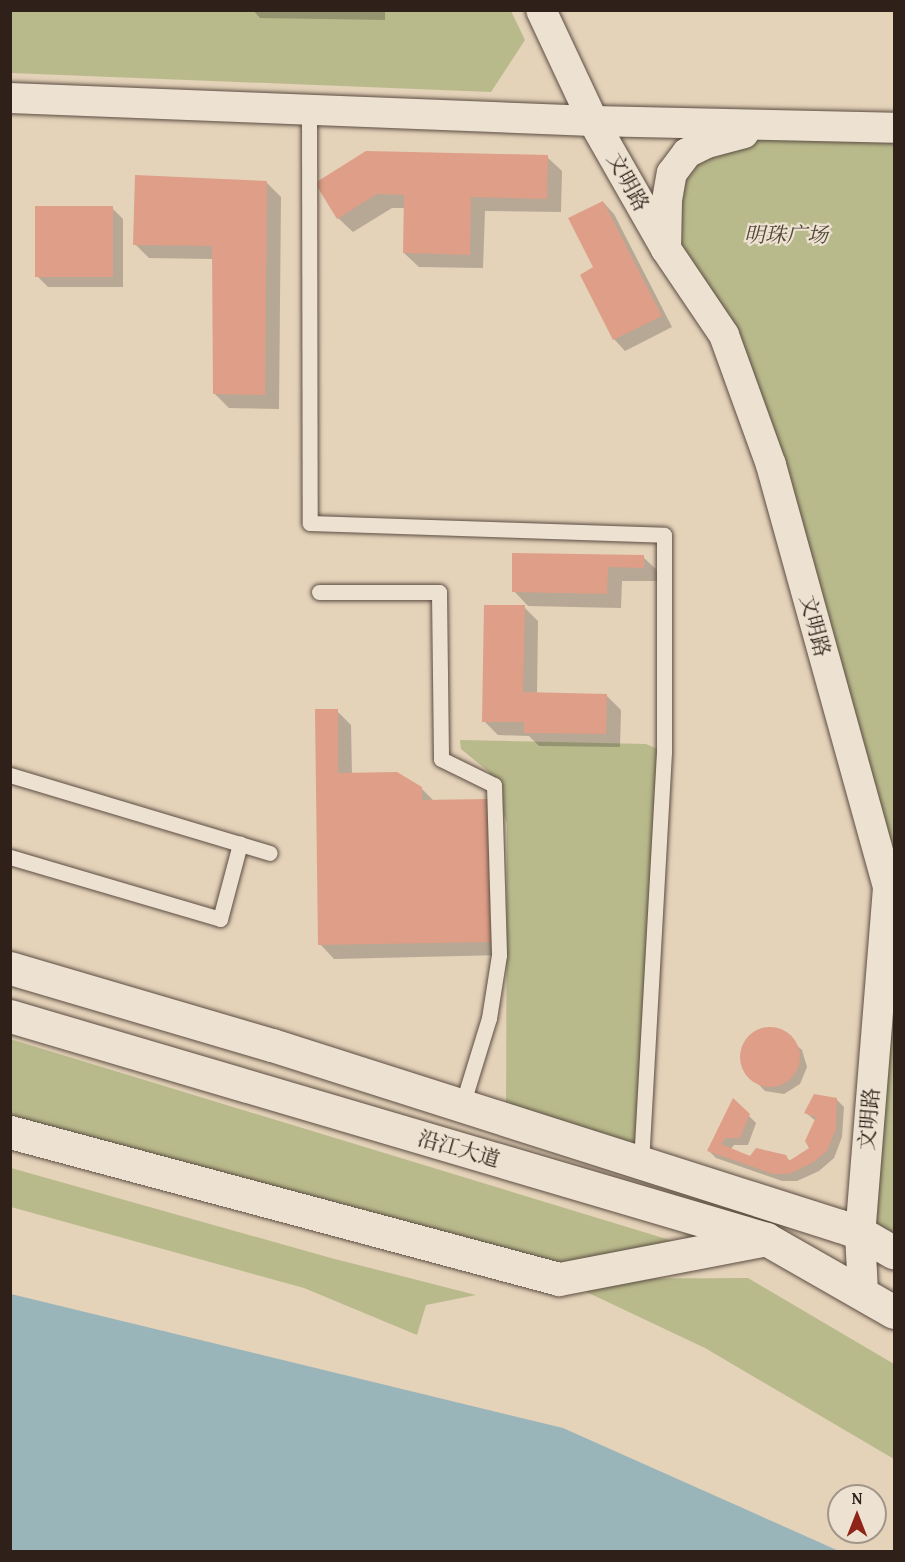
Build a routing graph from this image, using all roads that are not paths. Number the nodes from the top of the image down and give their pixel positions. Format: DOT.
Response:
graph roads {
  1 [pos="541,10"];
  2 [pos="10,98"];
  3 [pos="309,110"];
  4 [pos="593,121"];
  5 [pos="774,125"];
  6 [pos="894,128"];
  7 [pos="666,249"];
  8 [pos="319,592"];
  9 [pos="10,776"];
  10 [pos="240,844"];
  11 [pos="270,853"];
  12 [pos="10,857"];
  13 [pos="10,968"];
  14 [pos="10,1016"];
  15 [pos="462,1106"];
  16 [pos="10,1132"];
  17 [pos="641,1163"];
  18 [pos="860,1233"];
  19 [pos="766,1239"];
  20 [pos="894,1253"];
  21 [pos="863,1293"];
  22 [pos="894,1312"];
  1 -- 4 [label="street, 文明路"];
  2 -- 3 [label="street"];
  3 -- 4 [label="street"];
  3 -- 17 [label="lane"];
  4 -- 5 [label="street"];
  4 -- 7 [label="street, 文明路"];
  5 -- 6 [label="street"];
  5 -- 7 [label="street"];
  7 -- 18 [label="street, 文明路"];
  8 -- 15 [label="lane"];
  9 -- 10 [label="lane"];
  10 -- 11 [label="lane"];
  10 -- 12 [label="lane"];
  13 -- 15 [label="main road, 沿江大道"];
  14 -- 19 [label="main road, 沿江大道"];
  15 -- 17 [label="main road, 沿江大道"];
  16 -- 19 [label="main road"];
  17 -- 18 [label="main road, 沿江大道"];
  18 -- 20 [label="main road, 沿江大道"];
  18 -- 21 [label="street, 文明路"];
  19 -- 21 [label="main road, 沿江大道"];
  21 -- 22 [label="main road, 沿江大道"];
}
